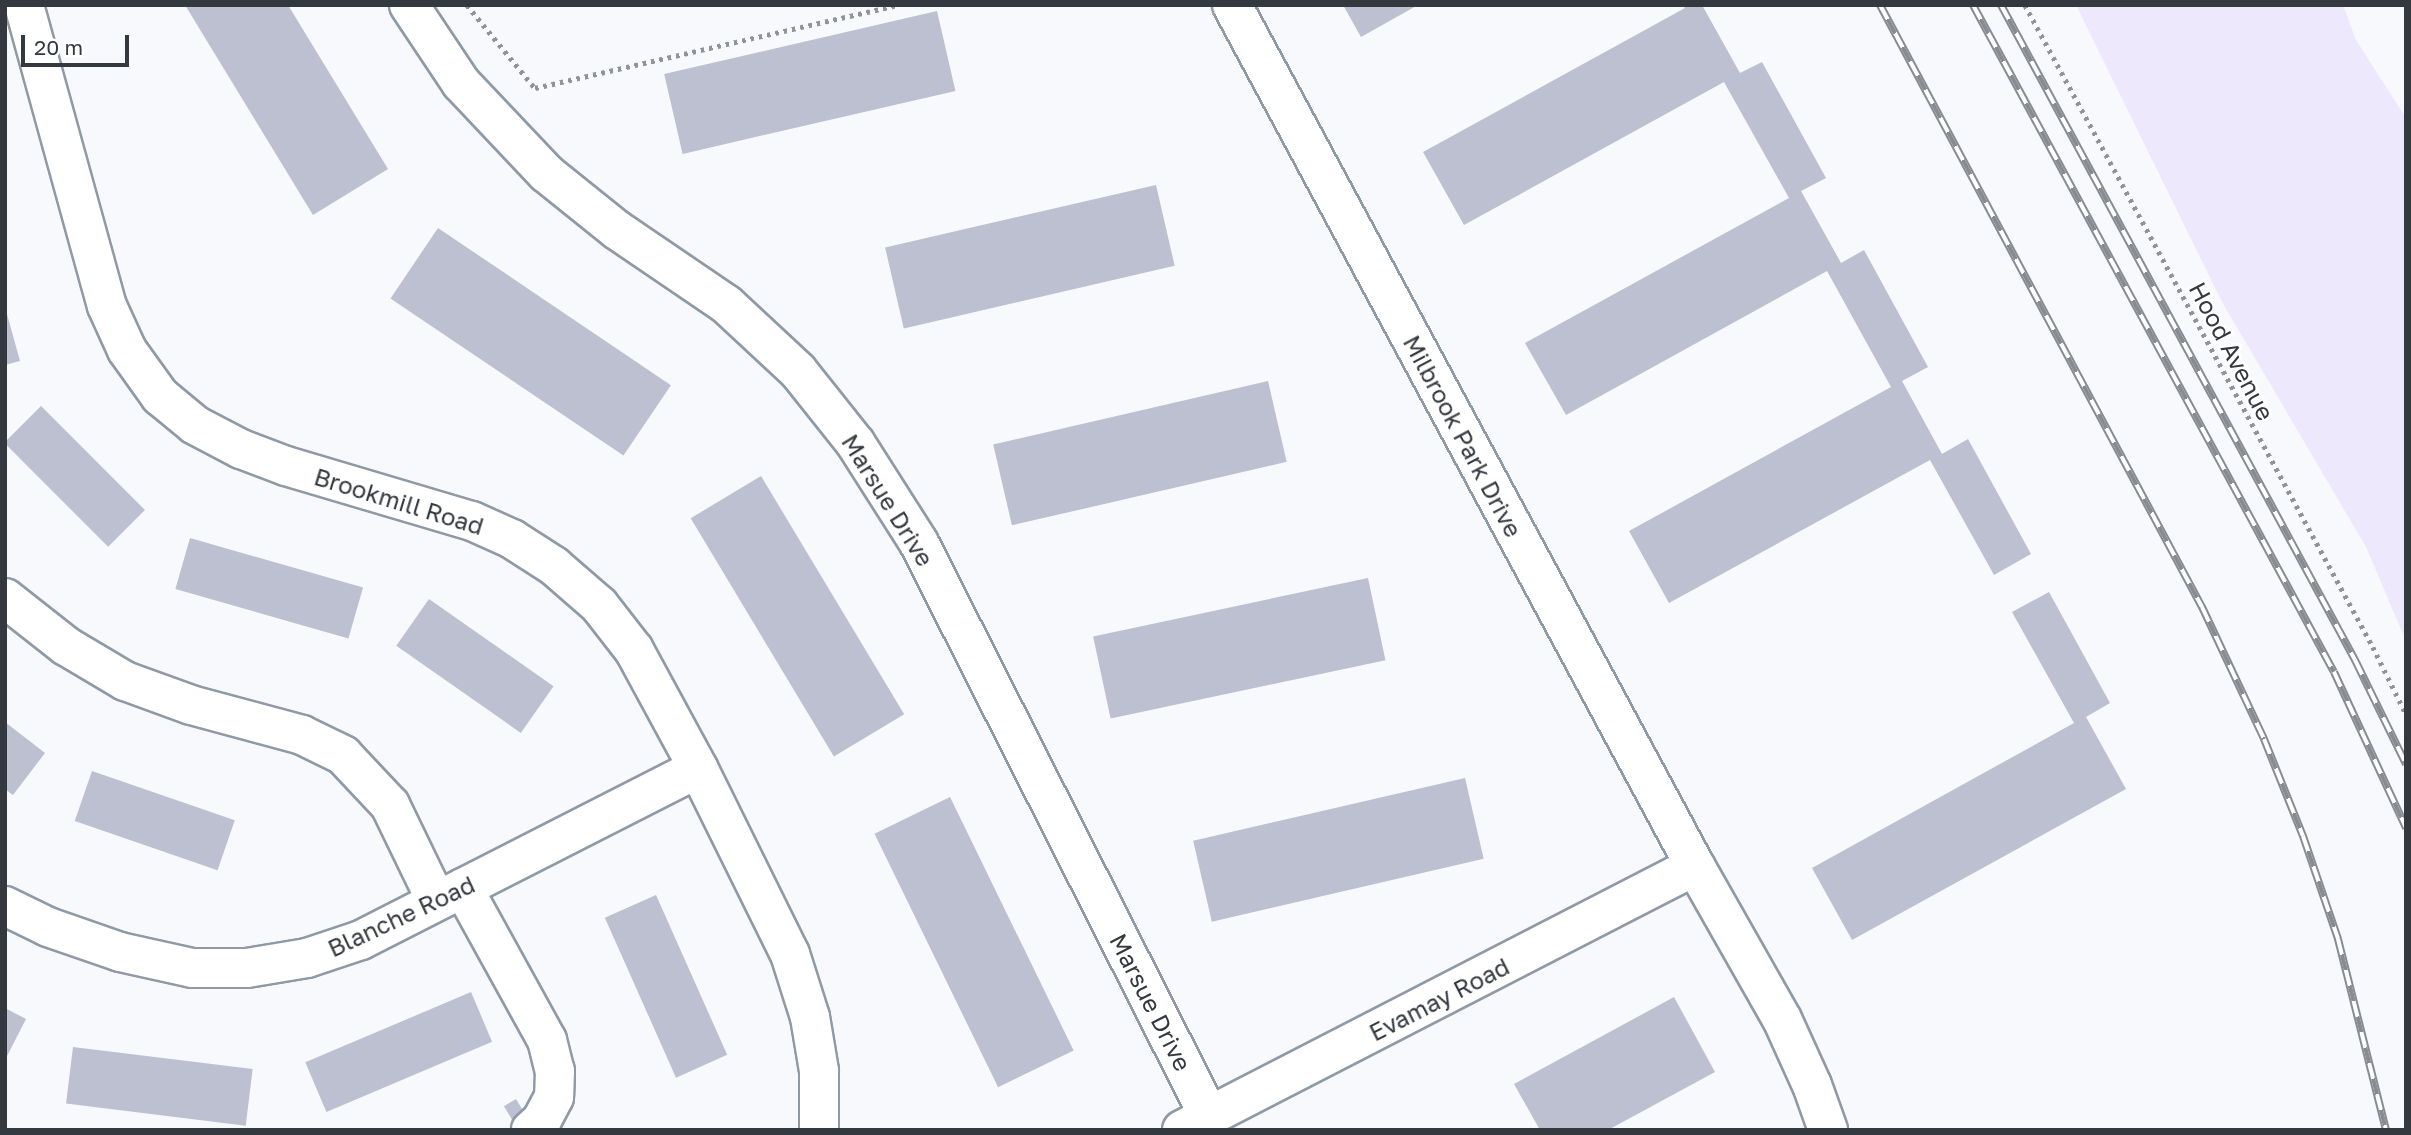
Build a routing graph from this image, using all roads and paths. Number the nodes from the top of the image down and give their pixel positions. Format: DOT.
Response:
graph roads {
  1 [pos="24,5"];
  2 [pos="408,5"];
  3 [pos="467,5"];
  4 [pos="898,5"];
  5 [pos="1232,5"];
  6 [pos="2025,5"];
  7 [pos="5,598"];
  8 [pos="2406,715"];
  9 [pos="698,768"];
  10 [pos="1695,866"];
  11 [pos="449,894"];
  12 [pos="5,906"];
  13 [pos="1196,1124"];
  14 [pos="531,1130"];
  15 [pos="819,1130"];
  16 [pos="1828,1130"];
  1 -- 9 [label="street, Brookmill Road"];
  2 -- 13 [label="street, Marsue Drive"];
  3 -- 4 [label="path"];
  5 -- 10 [label="street, Milbrook Park Drive"];
  6 -- 8 [label="path, Hood Avenue"];
  7 -- 11 [label="street"];
  9 -- 11 [label="street, Blanche Road"];
  9 -- 15 [label="street, Brookmill Road"];
  10 -- 13 [label="street, Evamay Road"];
  10 -- 16 [label="street, Milbrook Park Drive"];
  11 -- 12 [label="street, Blanche Road"];
  11 -- 14 [label="street"];
}
